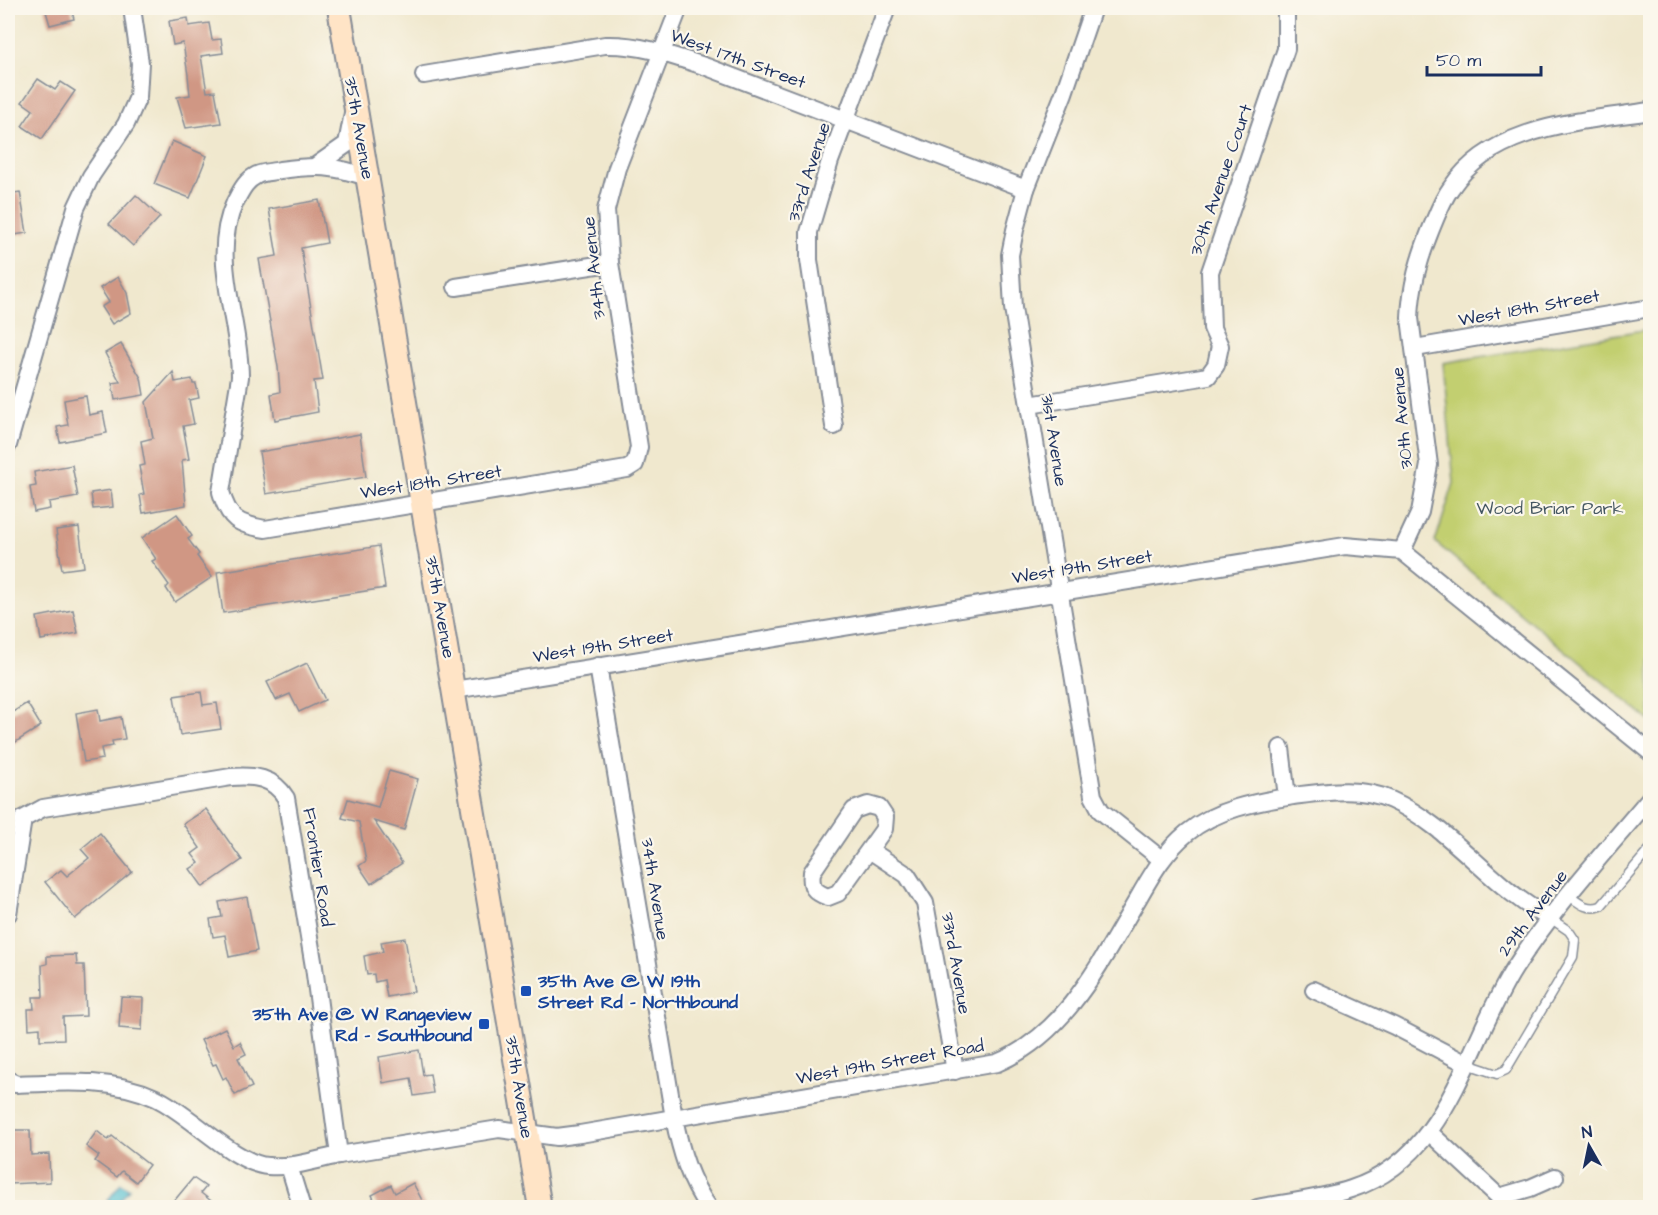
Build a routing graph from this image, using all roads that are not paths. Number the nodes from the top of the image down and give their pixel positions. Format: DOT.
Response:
graph roads {
  1 [pos="132,8"];
  2 [pos="339,8"];
  3 [pos="679,8"];
  4 [pos="888,8"];
  5 [pos="1093,8"];
  6 [pos="1286,8"];
  7 [pos="662,52"];
  8 [pos="424,75"];
  9 [pos="355,105"];
  10 [pos="1650,111"];
  11 [pos="847,120"];
  12 [pos="316,165"];
  13 [pos="369,178"];
  14 [pos="1026,189"];
  15 [pos="610,263"];
  16 [pos="456,287"];
  17 [pos="1650,308"];
  18 [pos="1415,348"];
  19 [pos="1029,405"];
  20 [pos="834,426"];
  21 [pos="8,445"];
  22 [pos="635,464"];
  23 [pos="422,503"];
  24 [pos="1402,551"];
  25 [pos="1059,591"];
  26 [pos="598,666"];
  27 [pos="454,690"];
  28 [pos="1281,748"];
  29 [pos="1650,752"];
  30 [pos="1287,797"];
  31 [pos="1650,798"];
  32 [pos="1650,849"];
  33 [pos="871,851"];
  34 [pos="1161,859"];
  35 [pos="1568,895"];
  36 [pos="8,914"];
  37 [pos="1550,918"];
  38 [pos="1314,990"];
  39 [pos="1465,1063"];
  40 [pos="955,1071"];
  41 [pos="8,1080"];
  42 [pos="674,1118"];
  43 [pos="526,1132"];
  44 [pos="1430,1133"];
  45 [pos="339,1155"];
  46 [pos="289,1166"];
  47 [pos="1555,1177"];
  48 [pos="1500,1202"];
  49 [pos="302,1208"];
  50 [pos="540,1208"];
  51 [pos="709,1208"];
  52 [pos="1257,1208"];
  1 -- 21 [label="street"];
  2 -- 9 [label="main road, 35th Avenue"];
  3 -- 7 [label="street, 34th Avenue"];
  4 -- 11 [label="street, 33rd Avenue"];
  5 -- 14 [label="street, 31st Avenue"];
  6 -- 19 [label="street, 30th Avenue Court"];
  7 -- 8 [label="street, West 17th Street"];
  7 -- 11 [label="street, West 17th Street"];
  7 -- 15 [label="street, 34th Avenue"];
  9 -- 12 [label="street"];
  9 -- 13 [label="main road, 35th Avenue"];
  10 -- 18 [label="street, 30th Avenue"];
  11 -- 14 [label="street, West 17th Street"];
  11 -- 20 [label="street, 33rd Avenue"];
  12 -- 13 [label="street"];
  12 -- 23 [label="street, West 18th Street"];
  13 -- 23 [label="main road, 35th Avenue"];
  14 -- 19 [label="street, 31st Avenue"];
  15 -- 16 [label="street"];
  15 -- 22 [label="street, 34th Avenue"];
  17 -- 18 [label="street, West 18th Street"];
  18 -- 24 [label="street, 30th Avenue"];
  19 -- 25 [label="street, 31st Avenue"];
  22 -- 23 [label="street, West 18th Street"];
  23 -- 27 [label="main road, 35th Avenue"];
  24 -- 25 [label="street, West 19th Street"];
  24 -- 29 [label="street"];
  25 -- 26 [label="street, West 19th Street"];
  25 -- 34 [label="street, 31st Avenue"];
  26 -- 27 [label="street, West 19th Street"];
  26 -- 42 [label="street, 34th Avenue"];
  27 -- 43 [label="main road, 35th Avenue"];
  28 -- 30 [label="street"];
  30 -- 34 [label="street, West 19th Street Road"];
  30 -- 37 [label="street, West 19th Street Road"];
  31 -- 35 [label="street, 29th Avenue"];
  32 -- 35 [label="lane"];
  33 -- 33 [label="street"];
  33 -- 40 [label="street, 33rd Avenue"];
  34 -- 40 [label="street, West 19th Street Road"];
  35 -- 37 [label="street, 29th Avenue"];
  36 -- 45 [label="street, Frontier Road"];
  37 -- 39 [label="street, 29th Avenue"];
  37 -- 39 [label="lane"];
  38 -- 39 [label="street"];
  39 -- 44 [label="street, 29th Avenue"];
  40 -- 42 [label="street, West 19th Street Road"];
  41 -- 46 [label="street"];
  42 -- 43 [label="street, West 19th Street Road"];
  42 -- 51 [label="street, 34th Avenue"];
  43 -- 45 [label="street, West 19th Street Road"];
  43 -- 50 [label="main road, 35th Avenue"];
  44 -- 48 [label="street"];
  44 -- 52 [label="street, 29th Avenue"];
  45 -- 46 [label="street"];
  46 -- 49 [label="street"];
  47 -- 48 [label="street"];
}
